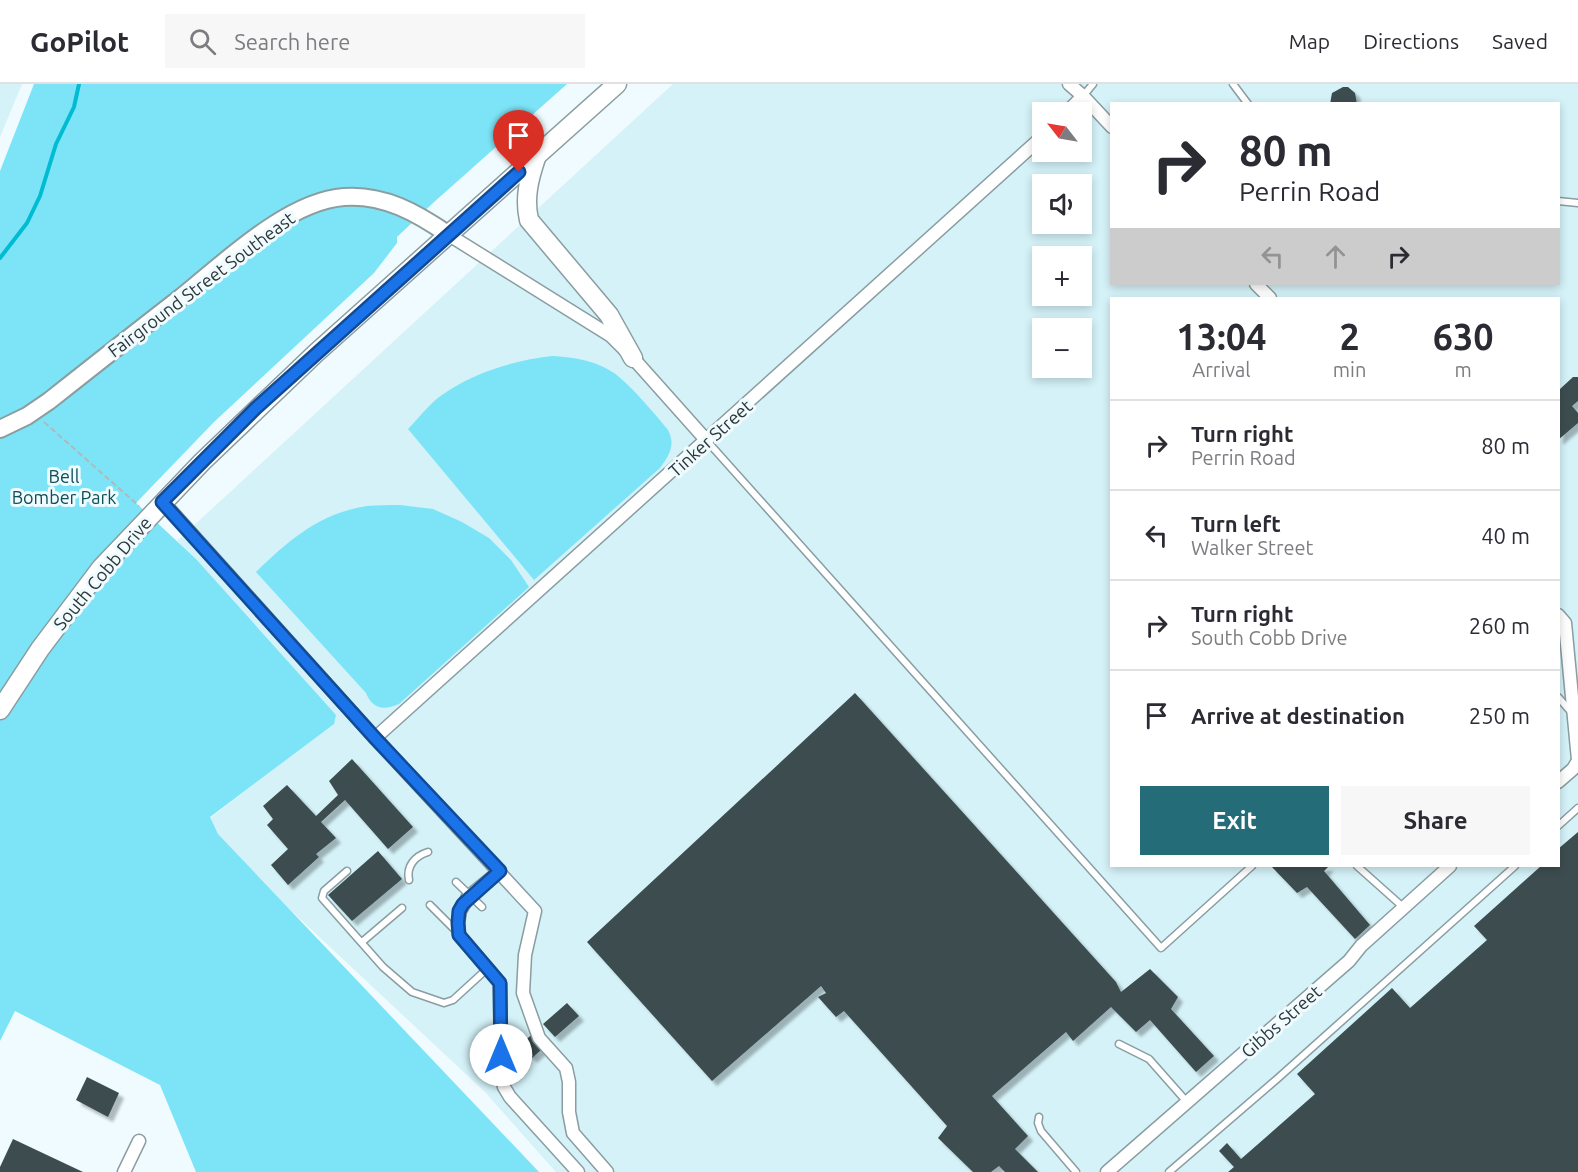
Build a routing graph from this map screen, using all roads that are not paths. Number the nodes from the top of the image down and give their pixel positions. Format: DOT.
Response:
graph roads {
  1 [pos="617,84"];
  2 [pos="1069,84"];
  3 [pos="1093,84"];
  4 [pos="1233,84"];
  5 [pos="1083,96"];
  6 [pos="1077,102"];
  7 [pos="1246,102"];
  8 [pos="1110,125"];
  9 [pos="1032,145"];
  10 [pos="537,156"];
  11 [pos="1560,201"];
  12 [pos="1578,203"];
  13 [pos="449,235"];
  14 [pos="1257,285"];
  15 [pos="1269,297"];
  16 [pos="633,358"];
  17 [pos="0,429"];
  18 [pos="707,441"];
  19 [pos="162,502"];
  20 [pos="1560,617"];
  21 [pos="1560,699"];
  22 [pos="0,710"];
  23 [pos="1574,716"];
  24 [pos="375,738"];
  25 [pos="1578,760"];
  26 [pos="1560,780"];
  27 [pos="1578,808"];
  28 [pos="1560,824"];
  29 [pos="428,852"];
  30 [pos="1251,867"];
  31 [pos="1358,867"];
  32 [pos="1449,867"];
  33 [pos="1514,867"];
  34 [pos="347,871"];
  35 [pos="500,871"];
  36 [pos="409,880"];
  37 [pos="456,882"];
  38 [pos="471,895"];
  39 [pos="430,905"];
  40 [pos="482,907"];
  41 [pos="1403,907"];
  42 [pos="402,908"];
  43 [pos="459,935"];
  44 [pos="362,942"];
  45 [pos="488,967"];
  46 [pos="1119,1044"];
  47 [pos="1187,1102"];
  48 [pos="1039,1117"];
  49 [pos="139,1141"];
  50 [pos="124,1172"];
  51 [pos="578,1172"];
  52 [pos="607,1172"];
  53 [pos="1076,1172"];
  54 [pos="1107,1172"];
  55 [pos="1168,1172"];
  1 -- 10 [label="main road, South Cobb Drive"];
  2 -- 5 [label="street"];
  3 -- 5 [label="lane"];
  4 -- 7 [label="lane"];
  5 -- 6 [label="street"];
  5 -- 8 [label="street"];
  9 -- 18 [label="street, Tinker Street"];
  10 -- 13 [label="main road, South Cobb Drive"];
  10 -- 16 [label="main road"];
  11 -- 12 [label="lane"];
  13 -- 16 [label="street"];
  13 -- 17 [label="main road, Fairground Street Southeast"];
  13 -- 19 [label="main road, South Cobb Drive"];
  14 -- 15 [label="street"];
  16 -- 18 [label="street"];
  18 -- 24 [label="street, Tinker Street"];
  18 -- 30 [label="lane"];
  19 -- 22 [label="main road, South Cobb Drive"];
  19 -- 24 [label="street"];
  20 -- 23 [label="street"];
  21 -- 23 [label="lane"];
  23 -- 25 [label="street"];
  24 -- 35 [label="street"];
  25 -- 26 [label="street"];
  27 -- 28 [label="lane"];
  29 -- 36 [label="lane"];
  31 -- 41 [label="lane"];
  32 -- 41 [label="street, Gibbs Street"];
  33 -- 55 [label="lane"];
  34 -- 44 [label="lane"];
  35 -- 38 [label="street"];
  35 -- 52 [label="street"];
  37 -- 38 [label="lane"];
  38 -- 40 [label="lane"];
  38 -- 43 [label="street"];
  39 -- 43 [label="lane"];
  41 -- 47 [label="street, Gibbs Street"];
  42 -- 44 [label="lane"];
  43 -- 45 [label="street"];
  44 -- 45 [label="lane"];
  45 -- 51 [label="street"];
  46 -- 47 [label="lane"];
  47 -- 54 [label="street, Gibbs Street"];
  48 -- 53 [label="lane"];
  49 -- 50 [label="street"];
}
